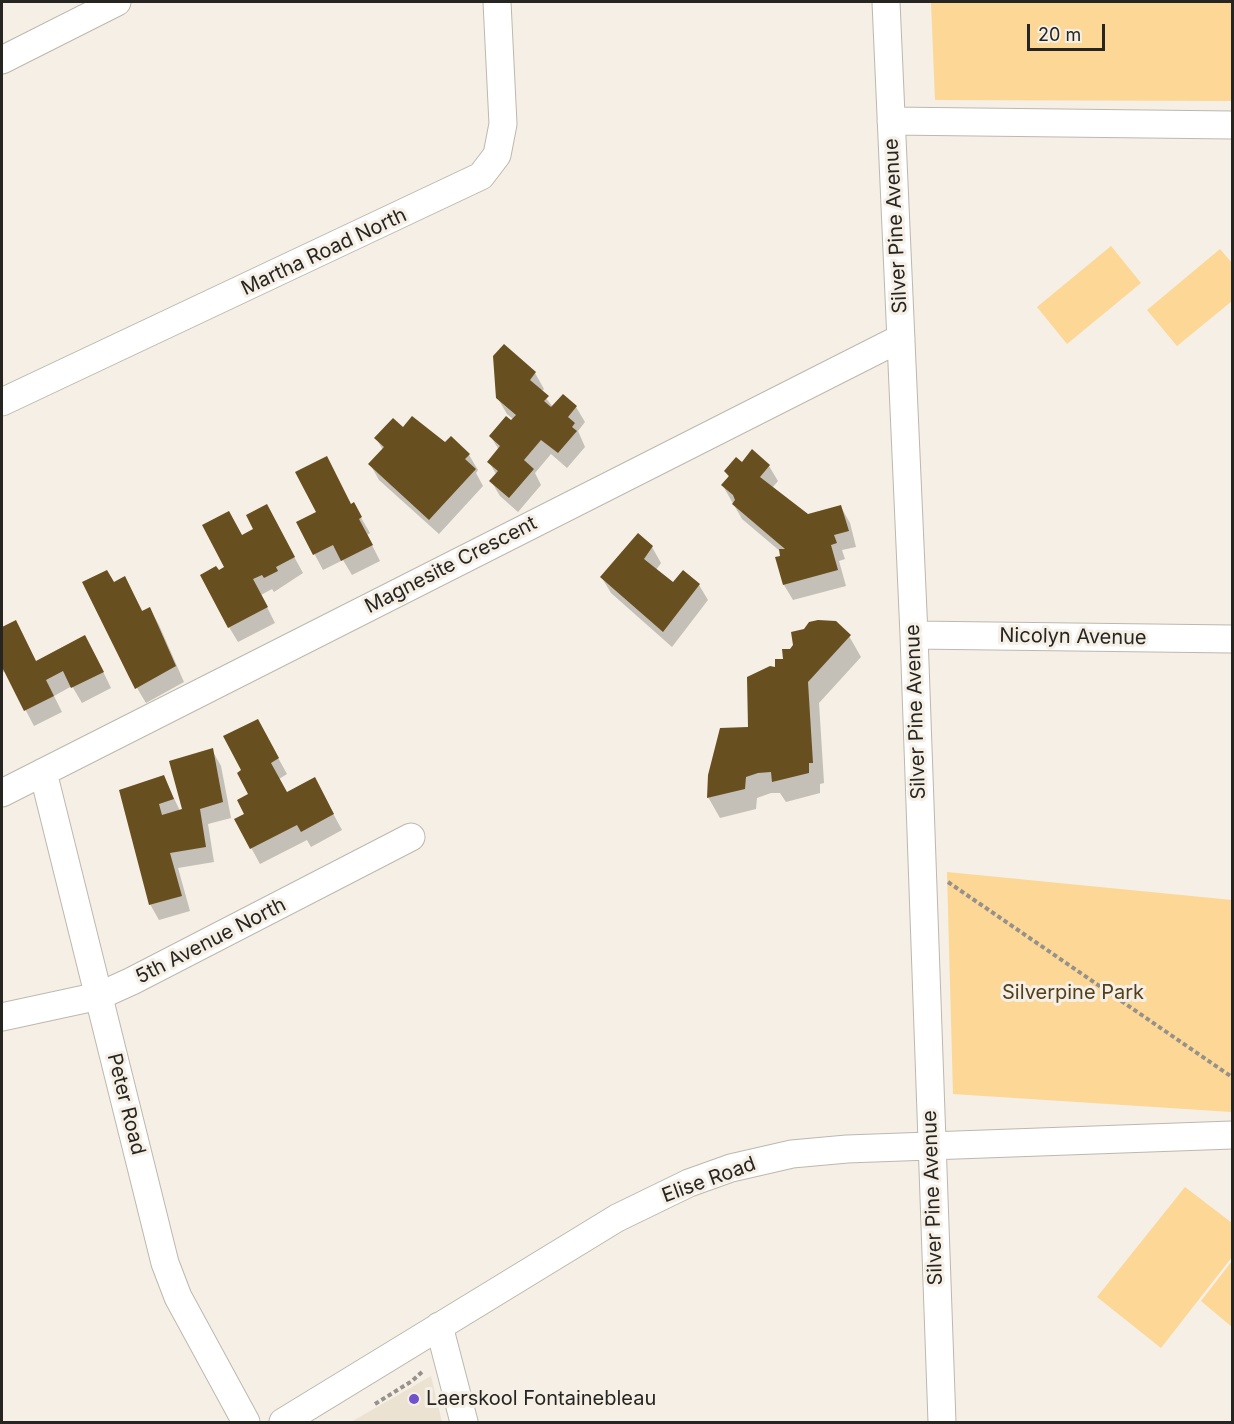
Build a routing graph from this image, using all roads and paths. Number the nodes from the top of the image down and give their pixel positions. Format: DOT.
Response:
graph roads {
  1 [pos="117,2"];
  2 [pos="497,2"];
  3 [pos="886,2"];
  4 [pos="2,60"];
  5 [pos="891,121"];
  6 [pos="1233,125"];
  7 [pos="901,338"];
  8 [pos="2,402"];
  9 [pos="914,635"];
  10 [pos="1233,639"];
  11 [pos="43,772"];
  12 [pos="2,793"];
  13 [pos="411,837"];
  14 [pos="921,863"];
  15 [pos="99,996"];
  16 [pos="2,1017"];
  17 [pos="1233,1077"];
  18 [pos="1233,1135"];
  19 [pos="931,1145"];
  20 [pos="439,1326"];
  21 [pos="426,1368"];
  22 [pos="375,1404"];
  23 [pos="246,1422"];
  24 [pos="283,1422"];
  25 [pos="464,1422"];
  26 [pos="942,1422"];
  1 -- 4 [label="street"];
  2 -- 8 [label="street, Martha Road North"];
  3 -- 5 [label="street, Silver Pine Avenue"];
  5 -- 6 [label="street"];
  5 -- 7 [label="street, Silver Pine Avenue"];
  7 -- 9 [label="street, Silver Pine Avenue"];
  7 -- 11 [label="street, Magnesite Crescent"];
  9 -- 10 [label="street, Nicolyn Avenue"];
  9 -- 14 [label="street, Silver Pine Avenue"];
  11 -- 12 [label="street, Magnesite Crescent"];
  11 -- 15 [label="street, Peter Road"];
  13 -- 15 [label="street, 5th Avenue North"];
  14 -- 17 [label="path"];
  14 -- 19 [label="street, Silver Pine Avenue"];
  15 -- 16 [label="street, 5th Avenue North"];
  15 -- 23 [label="street, Peter Road"];
  18 -- 19 [label="street, Elise Road"];
  19 -- 20 [label="street, Elise Road"];
  19 -- 26 [label="street, Silver Pine Avenue"];
  20 -- 24 [label="street, Elise Road"];
  20 -- 25 [label="street"];
  21 -- 22 [label="path"];
}
